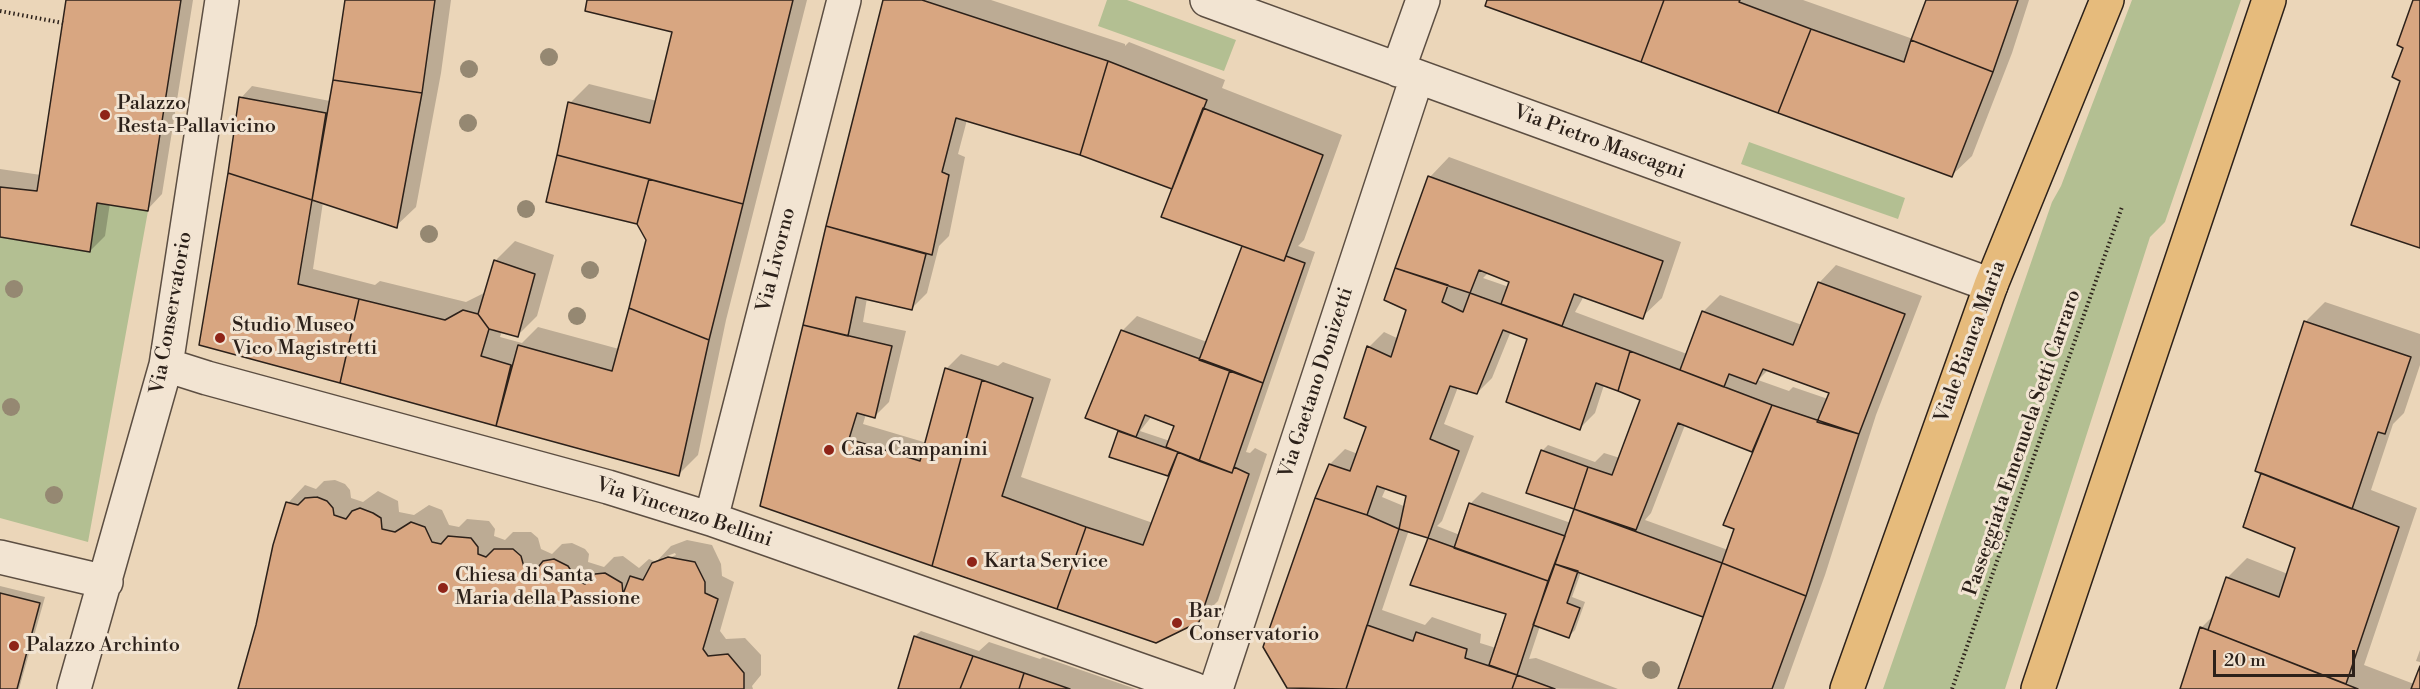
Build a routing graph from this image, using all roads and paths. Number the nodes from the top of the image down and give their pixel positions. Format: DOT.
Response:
graph roads {
  1 [pos="222,0"];
  2 [pos="844,0"];
  3 [pos="1206,0"];
  4 [pos="1423,0"];
  5 [pos="2107,0"];
  6 [pos="2269,0"];
  7 [pos="0,12"];
  8 [pos="63,23"];
  9 [pos="1408,73"];
  10 [pos="2122,207"];
  11 [pos="1991,285"];
  12 [pos="166,365"];
  13 [pos="711,519"];
  14 [pos="0,557"];
  15 [pos="106,582"];
  16 [pos="74,689"];
  17 [pos="1194,689"];
  18 [pos="1216,689"];
  19 [pos="1847,689"];
  20 [pos="1952,689"];
  21 [pos="2038,689"];
  1 -- 12 [label="street, Via Conservatorio"];
  2 -- 13 [label="street, Via Livorno"];
  3 -- 9 [label="street, Via Pietro Mascagni"];
  4 -- 9 [label="street, Via Gaetano Donizetti"];
  5 -- 11 [label="main road, Viale Bianca Maria"];
  6 -- 21 [label="main road"];
  7 -- 8 [label="path"];
  9 -- 11 [label="street, Via Pietro Mascagni"];
  9 -- 18 [label="street, Via Gaetano Donizetti"];
  10 -- 20 [label="path, Passeggiata Emenuela Setti Carraro"];
  11 -- 19 [label="main road, Viale Bianca Maria"];
  12 -- 13 [label="street, Via Vincenzo Bellini"];
  12 -- 15 [label="street, Via Conservatorio"];
  13 -- 17 [label="street, Via Vincenzo Bellini"];
  14 -- 15 [label="street"];
  15 -- 16 [label="street, Via Conservatorio"];
}
